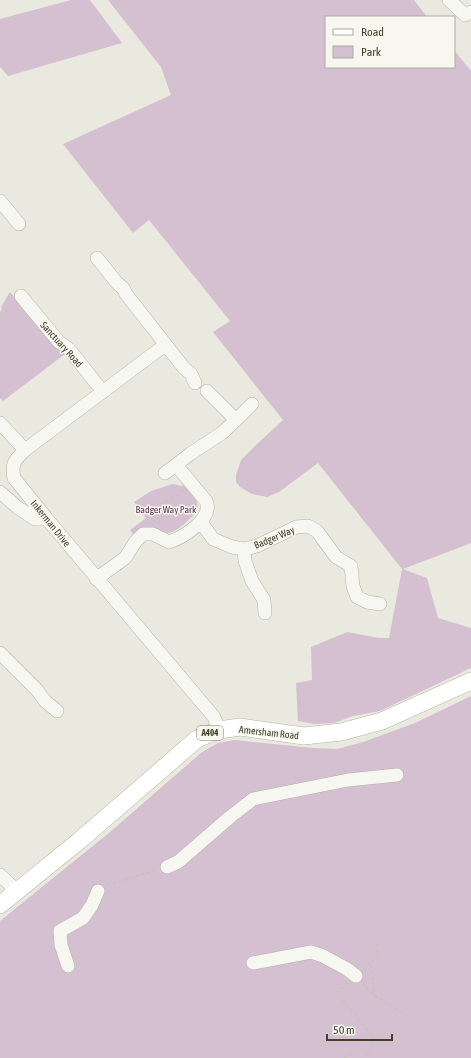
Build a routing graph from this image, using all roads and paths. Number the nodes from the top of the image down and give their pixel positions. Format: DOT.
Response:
graph roads {
  1 [pos="449,0"];
  2 [pos="471,12"];
  3 [pos="0,201"];
  4 [pos="19,224"];
  5 [pos="97,258"];
  6 [pos="22,296"];
  7 [pos="165,345"];
  8 [pos="196,383"];
  9 [pos="207,391"];
  10 [pos="103,392"];
  11 [pos="252,404"];
  12 [pos="236,420"];
  13 [pos="0,423"];
  14 [pos="25,450"];
  15 [pos="189,482"];
  16 [pos="0,492"];
  17 [pos="47,519"];
  18 [pos="201,522"];
  19 [pos="153,534"];
  20 [pos="244,549"];
  21 [pos="96,579"];
  22 [pos="380,604"];
  23 [pos="265,613"];
  24 [pos="0,653"];
  25 [pos="471,681"];
  26 [pos="57,711"];
  27 [pos="219,730"];
  28 [pos="397,775"];
  29 [pos="167,867"];
  30 [pos="0,875"];
  31 [pos="98,891"];
  32 [pos="17,892"];
  33 [pos="0,905"];
  34 [pos="377,944"];
  35 [pos="252,963"];
  36 [pos="371,965"];
  37 [pos="68,966"];
  38 [pos="356,976"];
  39 [pos="376,996"];
  40 [pos="405,1014"];
  41 [pos="360,1047"];
  42 [pos="344,1058"];
  43 [pos="363,1058"];
  1 -- 2 [label="street"];
  3 -- 4 [label="street"];
  5 -- 7 [label="street"];
  6 -- 10 [label="street, Sanctuary Road"];
  7 -- 8 [label="street"];
  7 -- 10 [label="street, Inkerman Drive"];
  9 -- 12 [label="street"];
  10 -- 14 [label="street, Inkerman Drive"];
  11 -- 12 [label="street"];
  12 -- 15 [label="street"];
  13 -- 14 [label="street"];
  14 -- 17 [label="street, Inkerman Drive"];
  15 -- 18 [label="street"];
  15 -- 19 [label="path"];
  16 -- 17 [label="street"];
  17 -- 21 [label="street, Inkerman Drive"];
  18 -- 19 [label="street"];
  18 -- 20 [label="street, Badger Way"];
  19 -- 21 [label="street"];
  20 -- 22 [label="street, Badger Way"];
  20 -- 23 [label="street, Badger Way"];
  21 -- 27 [label="street, Inkerman Drive"];
  24 -- 26 [label="street"];
  25 -- 27 [label="main road, Amersham Road / A404"];
  27 -- 32 [label="main road, Amersham Road / A404"];
  28 -- 29 [label="street"];
  29 -- 31 [label="path"];
  30 -- 32 [label="street"];
  31 -- 37 [label="street"];
  32 -- 33 [label="main road, Amersham Road / A404"];
  34 -- 36 [label="path"];
  35 -- 38 [label="street"];
  36 -- 38 [label="path"];
  36 -- 39 [label="path"];
  38 -- 39 [label="path"];
  38 -- 43 [label="path"];
  39 -- 40 [label="path"];
  41 -- 42 [label="path"];
}
